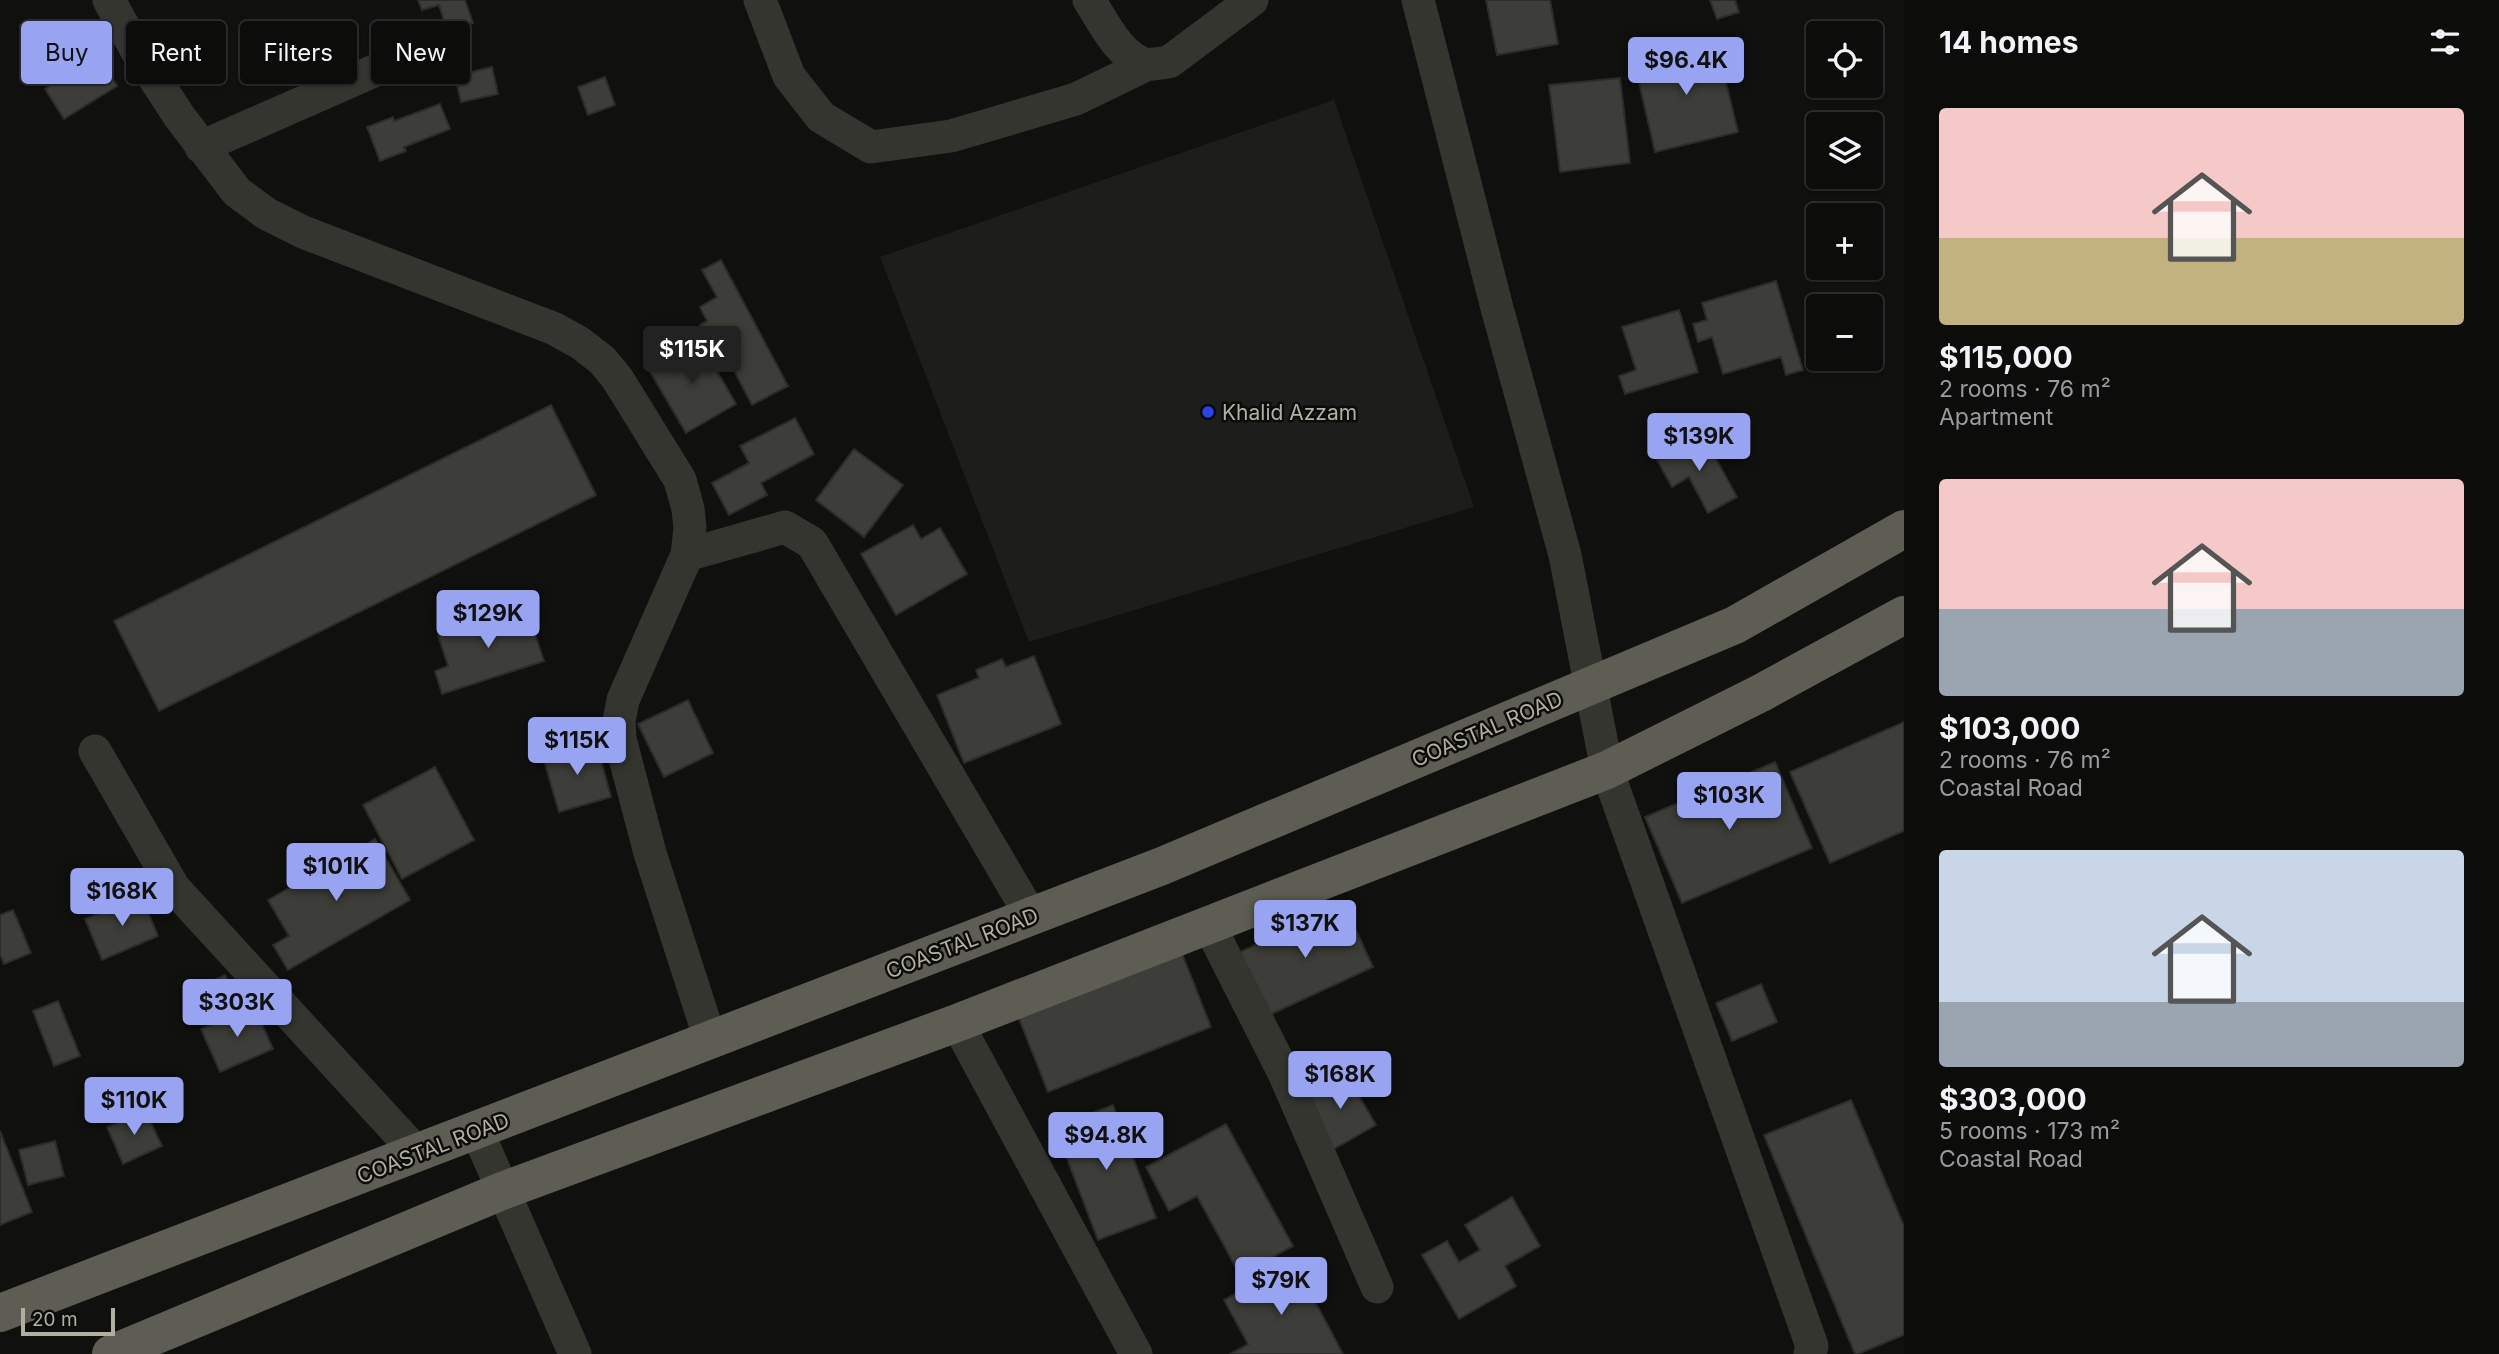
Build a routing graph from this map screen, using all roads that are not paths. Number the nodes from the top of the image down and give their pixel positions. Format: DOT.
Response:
graph roads {
  1 [pos="109,0"];
  2 [pos="760,0"];
  3 [pos="1089,0"];
  4 [pos="1252,0"];
  5 [pos="1418,0"];
  6 [pos="1146,65"];
  7 [pos="371,72"];
  8 [pos="201,147"];
  9 [pos="1904,528"];
  10 [pos="687,555"];
  11 [pos="1904,615"];
  12 [pos="1589,686"];
  13 [pos="96,751"];
  14 [pos="1607,769"];
  15 [pos="1031,916"];
  16 [pos="1209,925"];
  17 [pos="957,1023"];
  18 [pos="710,1039"];
  19 [pos="477,1131"];
  20 [pos="418,1154"];
  21 [pos="502,1191"];
  22 [pos="1377,1287"];
  23 [pos="0,1313"];
  24 [pos="111,1354"];
  25 [pos="575,1354"];
  26 [pos="1136,1354"];
  27 [pos="1810,1354"];
  1 -- 8 [label="street"];
  2 -- 6 [label="street"];
  3 -- 6 [label="street"];
  4 -- 6 [label="street"];
  5 -- 12 [label="street"];
  7 -- 8 [label="street"];
  8 -- 10 [label="street"];
  9 -- 12 [label="highway, COASTAL ROAD"];
  10 -- 15 [label="street"];
  10 -- 18 [label="street"];
  11 -- 14 [label="highway"];
  12 -- 14 [label="street"];
  12 -- 15 [label="highway, COASTAL ROAD"];
  13 -- 20 [label="street"];
  14 -- 16 [label="highway"];
  14 -- 27 [label="street"];
  15 -- 18 [label="highway, COASTAL ROAD"];
  16 -- 17 [label="highway"];
  16 -- 22 [label="street"];
  17 -- 21 [label="highway"];
  17 -- 26 [label="street"];
  18 -- 19 [label="highway, COASTAL ROAD"];
  19 -- 20 [label="highway, COASTAL ROAD"];
  19 -- 21 [label="street"];
  20 -- 23 [label="highway, COASTAL ROAD"];
  21 -- 24 [label="highway"];
  21 -- 25 [label="street"];
}
